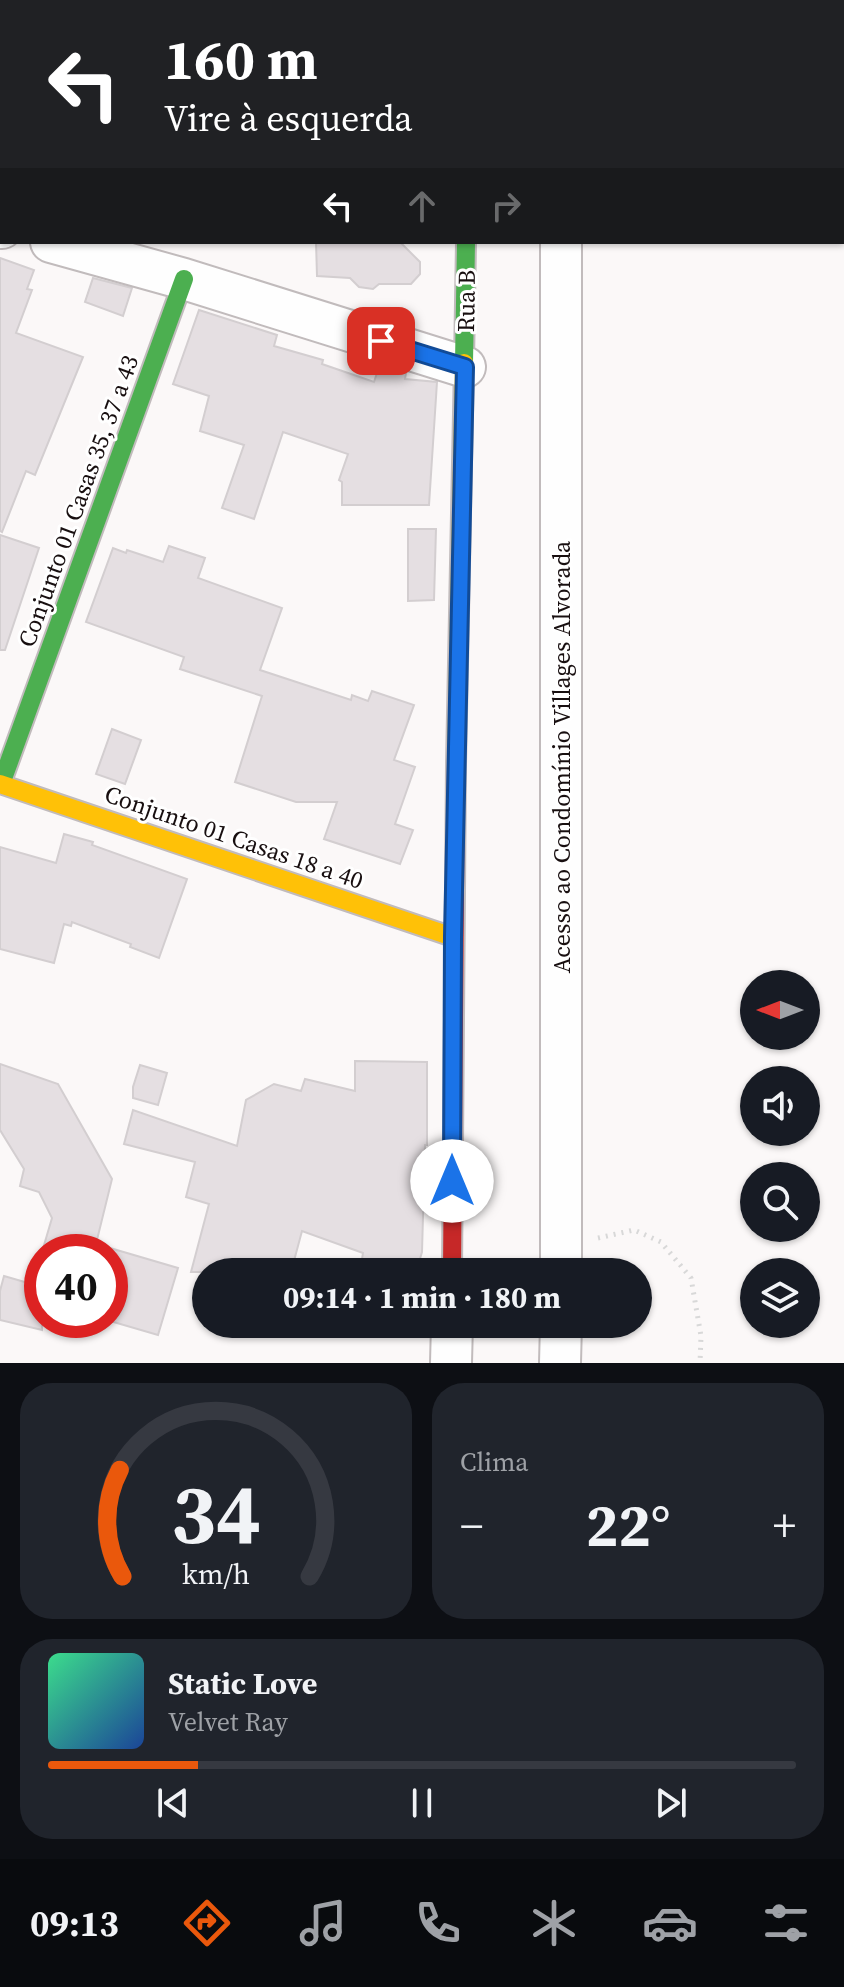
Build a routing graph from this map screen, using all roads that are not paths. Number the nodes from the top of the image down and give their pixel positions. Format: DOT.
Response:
graph roads {
  1 [pos="58,244"];
  2 [pos="466,244"];
  3 [pos="561,244"];
  4 [pos="184,279"];
  5 [pos="465,367"];
  6 [pos="1,784"];
  7 [pos="453,937"];
  8 [pos="452,1258"];
  9 [pos="561,1258"];
  10 [pos="452,1338"];
  11 [pos="561,1338"];
  12 [pos="451,1363"];
  13 [pos="560,1363"];
  1 -- 4 [label="street"];
  2 -- 5 [label="street, Rua B"];
  3 -- 9 [label="street, Acesso ao Condomínio Villages Alvorada"];
  4 -- 5 [label="street"];
  4 -- 6 [label="street, Conjunto 01 Casas 35, 37 a 43"];
  5 -- 7 [label="street, Rua B"];
  6 -- 7 [label="street, Conjunto 01 Casas 18 a 40"];
  7 -- 8 [label="street, Rua B"];
  10 -- 12 [label="street"];
  11 -- 13 [label="street"];
}
